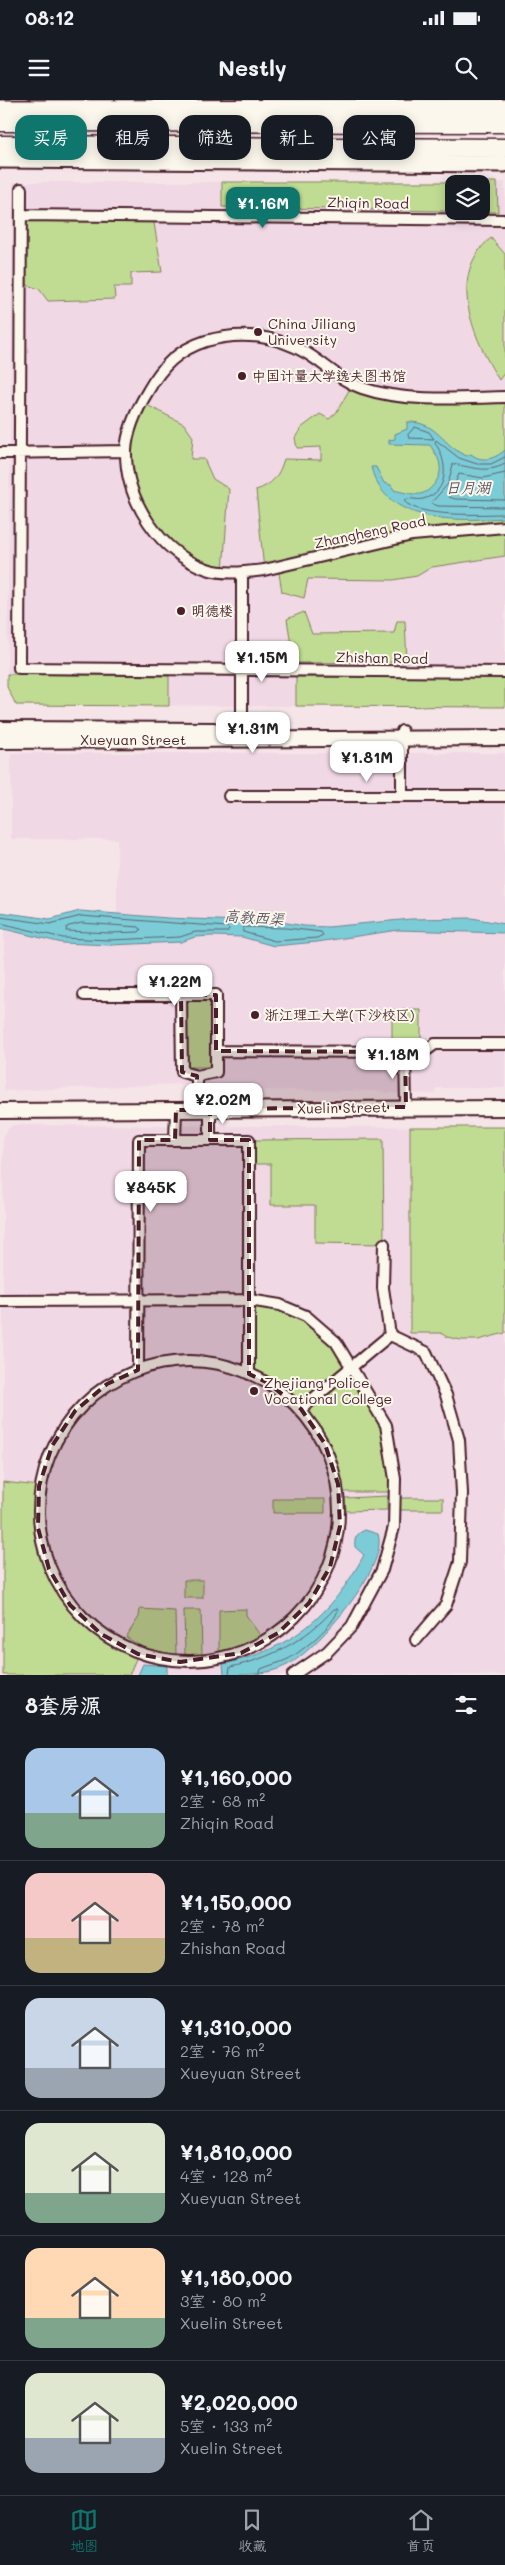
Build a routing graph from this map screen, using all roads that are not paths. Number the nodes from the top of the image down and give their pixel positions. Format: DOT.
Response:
graph roads {
  1 [pos="505,107"];
  2 [pos="0,108"];
  3 [pos="505,114"];
  4 [pos="0,122"];
  5 [pos="471,122"];
  6 [pos="505,123"];
  7 [pos="0,145"];
  8 [pos="179,146"];
  9 [pos="251,146"];
  10 [pos="343,147"];
  11 [pos="415,147"];
  12 [pos="505,148"];
  13 [pos="415,151"];
  14 [pos="179,154"];
  15 [pos="0,160"];
  16 [pos="128,161"];
  17 [pos="500,164"];
  18 [pos="21,189"];
  19 [pos="21,215"];
  20 [pos="505,220"];
  21 [pos="505,397"];
  22 [pos="126,451"];
  23 [pos="21,452"];
  24 [pos="0,453"];
  25 [pos="505,526"];
  26 [pos="242,572"];
  27 [pos="242,670"];
  28 [pos="505,672"];
  29 [pos="0,730"];
  30 [pos="242,730"];
  31 [pos="505,732"];
  32 [pos="402,735"];
  33 [pos="505,738"];
  34 [pos="0,741"];
  35 [pos="230,796"];
  36 [pos="402,796"];
  37 [pos="505,796"];
  38 [pos="84,995"];
  39 [pos="181,995"];
  40 [pos="505,1044"];
  41 [pos="216,1051"];
  42 [pos="405,1052"];
  43 [pos="197,1076"];
  44 [pos="406,1107"];
  45 [pos="505,1108"];
  46 [pos="176,1110"];
  47 [pos="204,1110"];
  48 [pos="0,1111"];
  49 [pos="175,1140"];
  50 [pos="210,1140"];
  51 [pos="384,1244"];
  52 [pos="138,1300"];
  53 [pos="248,1300"];
  54 [pos="0,1301"];
  55 [pos="390,1335"];
  56 [pos="352,1367"];
  57 [pos="138,1370"];
  58 [pos="248,1374"];
  59 [pos="301,1410"];
  60 [pos="416,1640"];
  61 [pos="293,1675"];
  1 -- 2 [label="main road"];
  3 -- 5 [label="main road"];
  4 -- 5 [label="highway"];
  5 -- 6 [label="highway"];
  7 -- 8 [label="highway"];
  9 -- 10 [label="highway"];
  11 -- 12 [label="highway"];
  13 -- 17 [label="main road"];
  14 -- 16 [label="main road"];
  15 -- 16 [label="main road"];
  16 -- 17 [label="main road"];
  18 -- 19 [label="street"];
  19 -- 20 [label="street, Zhiqin Road"];
  19 -- 23 [label="street"];
  21 -- 22 [label="street, Zhangheng Road"];
  22 -- 23 [label="street"];
  22 -- 26 [label="street, Zhangheng Road"];
  23 -- 24 [label="street"];
  23 -- 27 [label="street, Zhishan Road"];
  25 -- 26 [label="street, Zhangheng Road"];
  26 -- 27 [label="street"];
  27 -- 28 [label="street, Zhishan Road"];
  27 -- 30 [label="street"];
  29 -- 30 [label="main road, Xueyuan Street"];
  30 -- 32 [label="main road, Xueyuan Street"];
  31 -- 32 [label="main road, Xueyuan Street"];
  32 -- 33 [label="main road, Xueyuan Street"];
  32 -- 34 [label="main road, Xueyuan Street"];
  32 -- 36 [label="street"];
  35 -- 36 [label="street"];
  36 -- 37 [label="street"];
  38 -- 39 [label="street"];
  39 -- 41 [label="street"];
  39 -- 43 [label="street"];
  40 -- 42 [label="street"];
  41 -- 42 [label="street"];
  41 -- 43 [label="street"];
  42 -- 44 [label="street"];
  43 -- 47 [label="street"];
  44 -- 45 [label="main road, Xuelin Street"];
  44 -- 47 [label="main road, Xuelin Street"];
  46 -- 47 [label="main road, Xuelin Street"];
  46 -- 48 [label="main road, Xuelin Street"];
  46 -- 49 [label="street"];
  47 -- 50 [label="street"];
  49 -- 50 [label="street"];
  49 -- 52 [label="street"];
  50 -- 53 [label="street"];
  51 -- 55 [label="street"];
  52 -- 53 [label="street"];
  52 -- 54 [label="street"];
  52 -- 57 [label="street"];
  53 -- 56 [label="street"];
  53 -- 58 [label="street"];
  55 -- 56 [label="street"];
  55 -- 60 [label="street"];
  56 -- 59 [label="street"];
  56 -- 61 [label="street"];
  57 -- 58 [label="street"];
  57 -- 59 [label="street"];
  58 -- 59 [label="street"];
}
